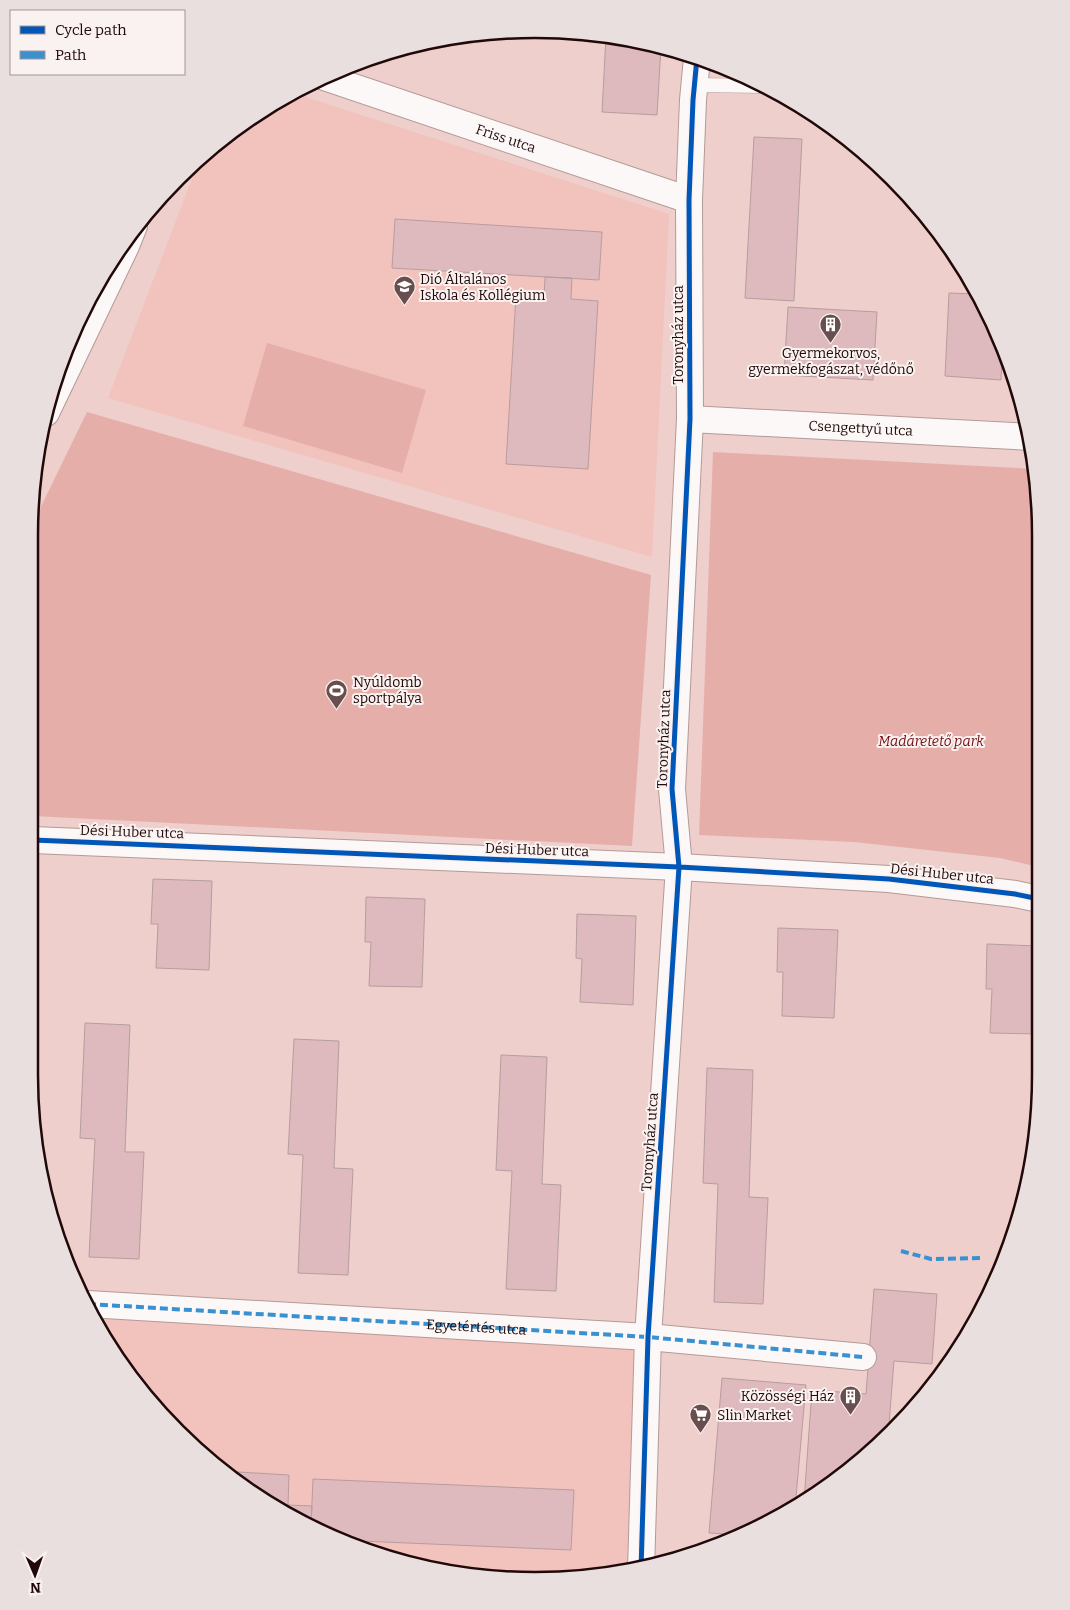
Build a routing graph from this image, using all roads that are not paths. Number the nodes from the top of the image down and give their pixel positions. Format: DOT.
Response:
graph roads {
  1 [pos="697,65"];
  2 [pos="334,80"];
  3 [pos="695,85"];
  4 [pos="748,86"];
  5 [pos="690,200"];
  6 [pos="116,267"];
  7 [pos="63,379"];
  8 [pos="690,419"];
  9 [pos="1023,437"];
  10 [pos="38,840"];
  11 [pos="679,867"];
  12 [pos="1032,897"];
  13 [pos="94,1304"];
  14 [pos="648,1337"];
  15 [pos="863,1357"];
  16 [pos="640,1561"];
  1 -- 3 [label="street, Toronyház utca"];
  2 -- 5 [label="street, Friss utca"];
  3 -- 4 [label="lane"];
  3 -- 5 [label="street, Toronyház utca"];
  5 -- 8 [label="street, Toronyház utca"];
  6 -- 7 [label="street"];
  8 -- 9 [label="street, Csengettyű utca"];
  8 -- 11 [label="street, Toronyház utca"];
  10 -- 11 [label="street, Dési Huber utca"];
  11 -- 12 [label="street, Dési Huber utca"];
  11 -- 14 [label="street, Toronyház utca"];
  13 -- 14 [label="street, Egyetértés utca"];
  14 -- 15 [label="street, Egyetértés utca"];
  14 -- 16 [label="street, Toronyház utca"];
}
